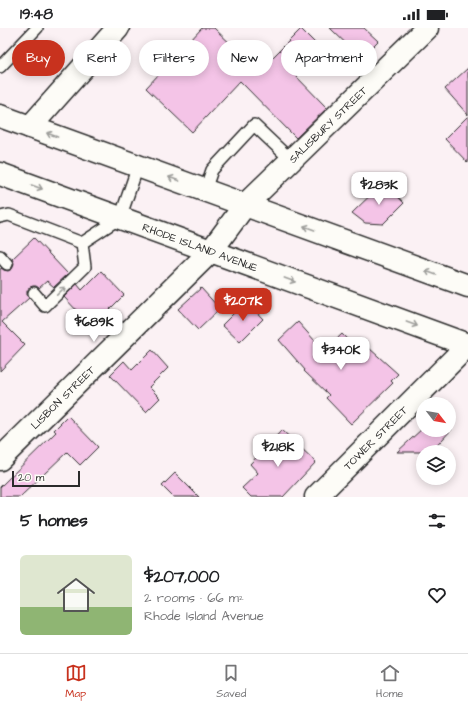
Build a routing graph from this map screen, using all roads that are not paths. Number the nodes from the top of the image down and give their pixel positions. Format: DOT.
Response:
graph roads {
  1 [pos="37,28"];
  2 [pos="118,28"];
  3 [pos="427,28"];
  4 [pos="0,67"];
  5 [pos="0,116"];
  6 [pos="30,127"];
  7 [pos="291,160"];
  8 [pos="138,166"];
  9 [pos="0,174"];
  10 [pos="205,190"];
  11 [pos="245,205"];
  12 [pos="0,217"];
  13 [pos="120,218"];
  14 [pos="82,243"];
  15 [pos="211,252"];
  16 [pos="468,286"];
  17 [pos="34,293"];
  18 [pos="468,345"];
  19 [pos="0,459"];
  20 [pos="316,497"];
  1 -- 4 [label="lane"];
  2 -- 6 [label="main road"];
  3 -- 7 [label="main road, SALISBURY STREET"];
  5 -- 6 [label="main road"];
  8 -- 6 [label="main road, one-way"];
  7 -- 10 [label="lane"];
  7 -- 11 [label="main road, SALISBURY STREET"];
  10 -- 8 [label="main road, one-way"];
  8 -- 13 [label="lane"];
  9 -- 13 [label="main road, RHODE ISLAND AVENUE, one-way"];
  10 -- 11 [label="main road"];
  11 -- 15 [label="main road, SALISBURY STREET"];
  16 -- 11 [label="main road, one-way"];
  12 -- 14 [label="lane"];
  13 -- 14 [label="lane"];
  13 -- 15 [label="main road, RHODE ISLAND AVENUE"];
  17 -- 14 [label="lane, one-way"];
  15 -- 18 [label="main road, RHODE ISLAND AVENUE, one-way"];
  15 -- 19 [label="main road, LISBON STREET"];
  18 -- 20 [label="main road, TOWER STREET"];
}
